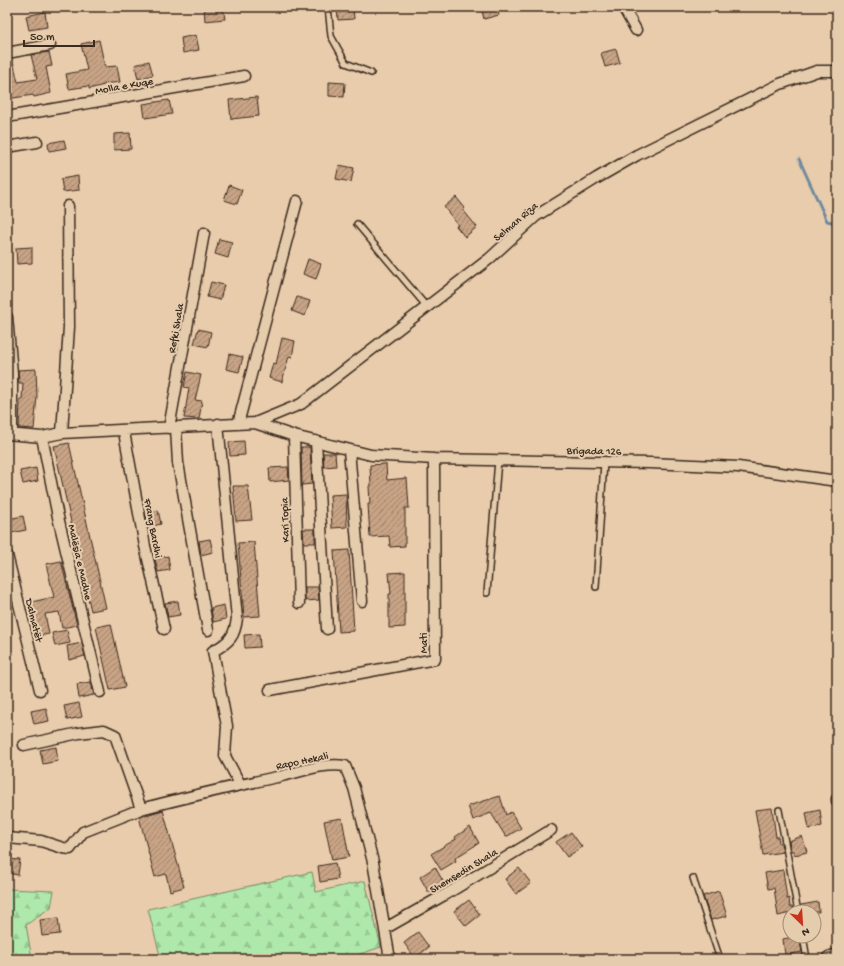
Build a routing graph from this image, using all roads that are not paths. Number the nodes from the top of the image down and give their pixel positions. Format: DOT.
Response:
graph roads {
  1 [pos="328,7"];
  2 [pos="623,7"];
  3 [pos="636,30"];
  4 [pos="50,45"];
  5 [pos="7,54"];
  6 [pos="837,71"];
  7 [pos="371,73"];
  8 [pos="244,76"];
  9 [pos="7,117"];
  10 [pos="37,142"];
  11 [pos="7,147"];
  12 [pos="297,201"];
  13 [pos="68,206"];
  14 [pos="357,224"];
  15 [pos="204,233"];
  16 [pos="428,308"];
  17 [pos="7,317"];
  18 [pos="255,423"];
  19 [pos="218,424"];
  20 [pos="238,424"];
  21 [pos="172,428"];
  22 [pos="124,432"];
  23 [pos="10,434"];
  24 [pos="62,434"];
  25 [pos="294,436"];
  26 [pos="42,437"];
  27 [pos="316,442"];
  28 [pos="349,450"];
  29 [pos="434,459"];
  30 [pos="498,459"];
  31 [pos="604,462"];
  32 [pos="837,481"];
  33 [pos="7,555"];
  34 [pos="596,588"];
  35 [pos="487,593"];
  36 [pos="362,601"];
  37 [pos="299,603"];
  38 [pos="164,629"];
  39 [pos="327,629"];
  40 [pos="208,630"];
  41 [pos="40,690"];
  42 [pos="270,690"];
  43 [pos="100,692"];
  44 [pos="24,745"];
  45 [pos="240,784"];
  46 [pos="141,809"];
  47 [pos="779,810"];
  48 [pos="551,830"];
  49 [pos="7,838"];
  50 [pos="693,878"];
  51 [pos="797,904"];
  52 [pos="386,928"];
  53 [pos="804,944"];
  54 [pos="837,956"];
  55 [pos="390,959"];
  56 [pos="720,959"];
  57 [pos="807,959"];
  58 [pos="829,959"];
  1 -- 7 [label="lane"];
  2 -- 3 [label="street"];
  4 -- 5 [label="street"];
  6 -- 16 [label="street, Selman Riza"];
  8 -- 9 [label="street, Molla e Kuqe"];
  10 -- 11 [label="street"];
  12 -- 20 [label="street"];
  13 -- 24 [label="street"];
  14 -- 16 [label="lane"];
  15 -- 21 [label="street, Refki Shala"];
  16 -- 18 [label="street, Selman Riza"];
  17 -- 23 [label="street"];
  18 -- 20 [label="street"];
  18 -- 25 [label="street, Brigada 126"];
  19 -- 20 [label="street"];
  19 -- 21 [label="street"];
  19 -- 45 [label="street"];
  21 -- 22 [label="street"];
  21 -- 40 [label="street, Refki Shala"];
  22 -- 24 [label="street"];
  22 -- 38 [label="street, Frang Bardhi"];
  23 -- 26 [label="street"];
  24 -- 26 [label="street"];
  25 -- 27 [label="street, Brigada 126"];
  25 -- 37 [label="street, Kari Topia"];
  26 -- 43 [label="street, Malësia e Madhe"];
  27 -- 28 [label="street, Brigada 126"];
  27 -- 39 [label="street"];
  28 -- 29 [label="street, Brigada 126"];
  28 -- 36 [label="street"];
  29 -- 30 [label="street, Brigada 126"];
  29 -- 42 [label="street, Mati"];
  30 -- 31 [label="street, Brigada 126"];
  30 -- 35 [label="lane"];
  31 -- 32 [label="street, Brigada 126"];
  31 -- 34 [label="lane"];
  33 -- 41 [label="street, Dalmatët"];
  44 -- 46 [label="street"];
  45 -- 46 [label="street, Rapo Hekali"];
  45 -- 52 [label="street, Rapo Hekali"];
  46 -- 49 [label="street, Rapo Hekali"];
  47 -- 51 [label="lane"];
  48 -- 52 [label="street, Shemsedin Shala"];
  50 -- 56 [label="lane"];
  52 -- 55 [label="street, Rapo Hekali"];
  53 -- 57 [label="lane"];
  54 -- 58 [label="street"];
}
